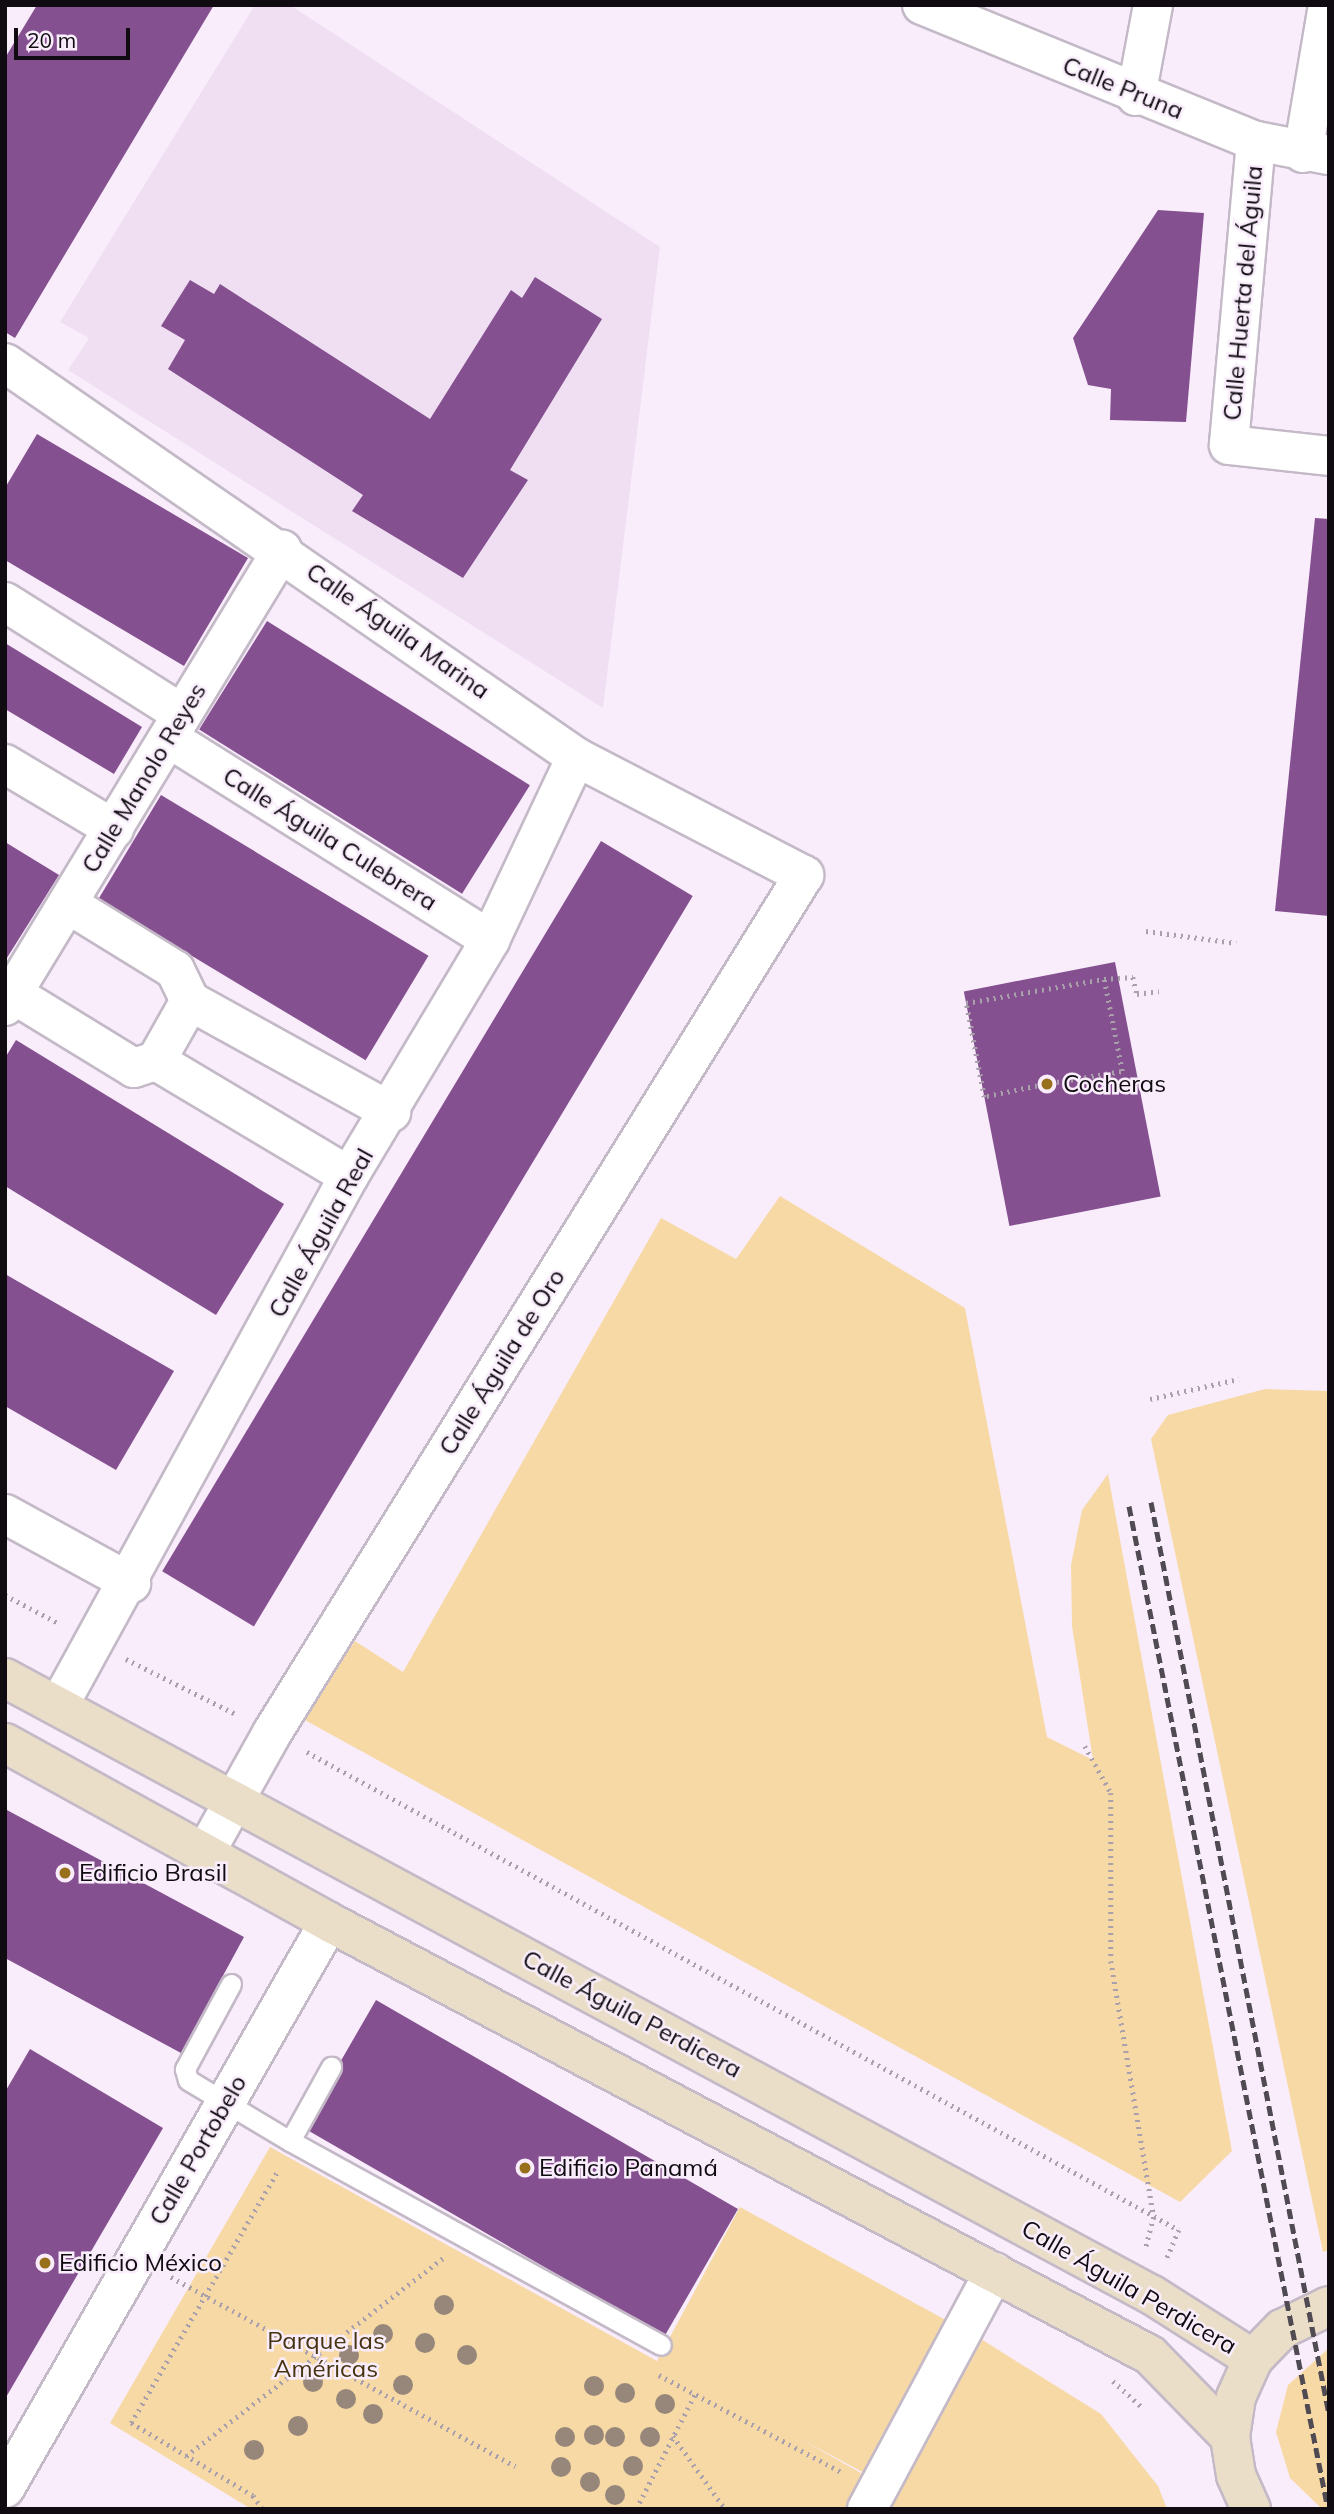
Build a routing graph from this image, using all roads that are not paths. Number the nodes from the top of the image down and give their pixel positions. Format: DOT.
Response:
graph roads {
  1 [pos="922,5"];
  2 [pos="1153,5"];
  3 [pos="1328,5"];
  4 [pos="1136,96"];
  5 [pos="1256,141"];
  6 [pos="1316,154"];
  7 [pos="5,363"];
  8 [pos="1329,456"];
  9 [pos="282,550"];
  10 [pos="5,602"];
  11 [pos="176,727"];
  12 [pos="576,757"];
  13 [pos="5,764"];
  14 [pos="114,829"];
  15 [pos="804,875"];
  16 [pos="68,904"];
  17 [pos="490,940"];
  18 [pos="8,996"];
  19 [pos="190,1000"];
  20 [pos="156,1061"];
  21 [pos="391,1112"];
  22 [pos="349,1176"];
  23 [pos="5,1514"];
  24 [pos="131,1583"];
  25 [pos="5,1678"];
  26 [pos="59,1705"];
  27 [pos="5,1743"];
  28 [pos="235,1799"];
  29 [pos="205,1853"];
  30 [pos="329,1922"];
  31 [pos="232,1984"];
  32 [pos="331,2067"];
  33 [pos="224,2105"];
  34 [pos="290,2141"];
  35 [pos="995,2272"];
  36 [pos="1329,2306"];
  37 [pos="661,2345"];
  38 [pos="1253,2359"];
  39 [pos="1230,2437"];
  40 [pos="5,2488"];
  41 [pos="867,2509"];
  42 [pos="1251,2509"];
  1 -- 4 [label="street, Calle Pruna"];
  2 -- 4 [label="street"];
  3 -- 6 [label="street"];
  4 -- 5 [label="street, Calle Pruna"];
  5 -- 6 [label="street, Calle Pruna"];
  5 -- 8 [label="street, Calle Huerta del Águila"];
  7 -- 9 [label="street, Calle Águila Marina"];
  9 -- 11 [label="street, Calle Manolo Reyes"];
  9 -- 12 [label="street, Calle Águila Marina"];
  10 -- 11 [label="street, Calle Águila Culebrera"];
  11 -- 14 [label="street, Calle Manolo Reyes"];
  11 -- 17 [label="street, Calle Águila Culebrera"];
  12 -- 15 [label="street, Calle Águila Marina"];
  12 -- 17 [label="street, Calle Águila Real"];
  13 -- 14 [label="street"];
  14 -- 16 [label="street, Calle Manolo Reyes"];
  15 -- 28 [label="street, Calle Águila de Oro"];
  16 -- 18 [label="street, Calle Manolo Reyes"];
  16 -- 19 [label="street"];
  17 -- 21 [label="street, Calle Águila Real"];
  18 -- 20 [label="street"];
  19 -- 20 [label="street"];
  19 -- 21 [label="street"];
  20 -- 22 [label="street"];
  21 -- 22 [label="street, Calle Águila Real"];
  22 -- 24 [label="street, Calle Águila Real"];
  23 -- 24 [label="street"];
  24 -- 26 [label="street, Calle Águila Real"];
  25 -- 26 [label="street, Calle Águila Perdicera"];
  26 -- 28 [label="street, Calle Águila Perdicera"];
  27 -- 29 [label="street, Calle Águila Perdicera"];
  28 -- 29 [label="street, Calle Águila de Oro"];
  28 -- 38 [label="street, Calle Águila Perdicera"];
  29 -- 30 [label="street, Calle Águila Perdicera"];
  30 -- 33 [label="street, Calle Portobelo"];
  30 -- 35 [label="street, Calle Águila Perdicera"];
  31 -- 33 [label="lane"];
  32 -- 34 [label="lane"];
  33 -- 34 [label="lane"];
  33 -- 40 [label="street, Calle Portobelo"];
  34 -- 37 [label="lane"];
  35 -- 39 [label="street, Calle Águila Perdicera"];
  35 -- 41 [label="street"];
  36 -- 38 [label="street"];
  38 -- 39 [label="street"];
  39 -- 42 [label="street"];
}
